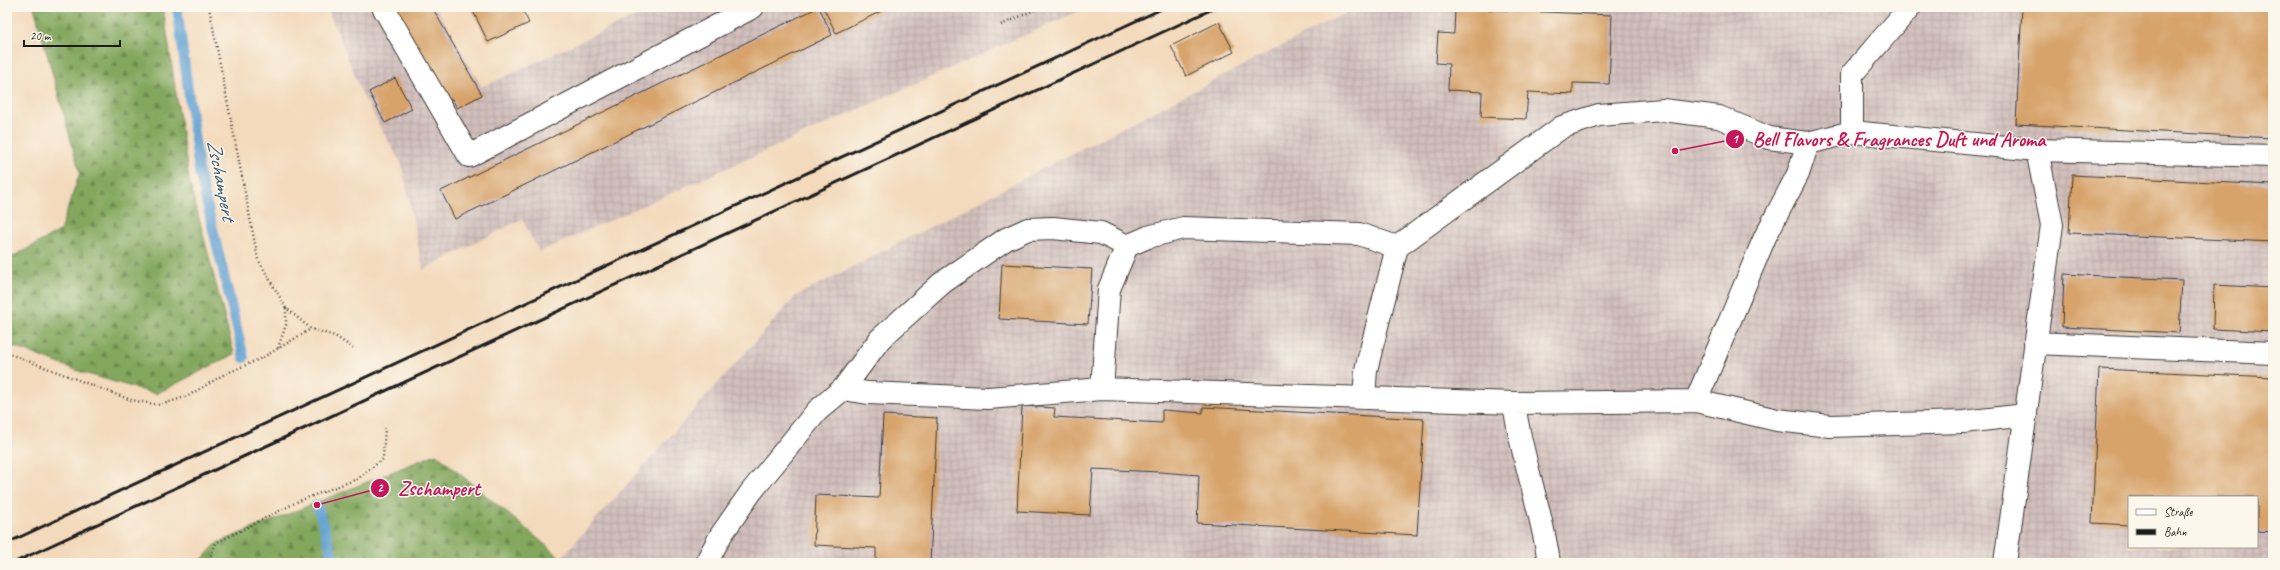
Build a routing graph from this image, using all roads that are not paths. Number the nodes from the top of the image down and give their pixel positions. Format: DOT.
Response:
graph roads {
  1 [pos="383,7"];
  2 [pos="753,7"];
  3 [pos="1910,7"];
  4 [pos="1852,132"];
  5 [pos="1808,143"];
  6 [pos="2036,150"];
  7 [pos="2273,156"];
  8 [pos="1127,246"];
  9 [pos="1397,247"];
  10 [pos="2035,343"];
  11 [pos="2273,353"];
  12 [pos="843,389"];
  13 [pos="1102,389"];
  14 [pos="1364,398"];
  15 [pos="1696,401"];
  16 [pos="1514,403"];
  17 [pos="2026,415"];
  18 [pos="706,563"];
  19 [pos="1549,563"];
  20 [pos="2007,563"];
  1 -- 2 [label="lane"];
  3 -- 4 [label="lane"];
  4 -- 5 [label="lane"];
  4 -- 6 [label="lane"];
  5 -- 9 [label="lane"];
  5 -- 15 [label="lane"];
  6 -- 7 [label="lane"];
  6 -- 10 [label="lane"];
  8 -- 9 [label="lane"];
  8 -- 12 [label="lane"];
  8 -- 13 [label="lane"];
  9 -- 14 [label="lane"];
  10 -- 11 [label="lane"];
  10 -- 17 [label="lane"];
  12 -- 13 [label="lane"];
  12 -- 18 [label="lane"];
  13 -- 14 [label="lane"];
  14 -- 16 [label="lane"];
  15 -- 16 [label="lane"];
  15 -- 17 [label="lane"];
  16 -- 19 [label="lane"];
  17 -- 20 [label="lane"];
}
